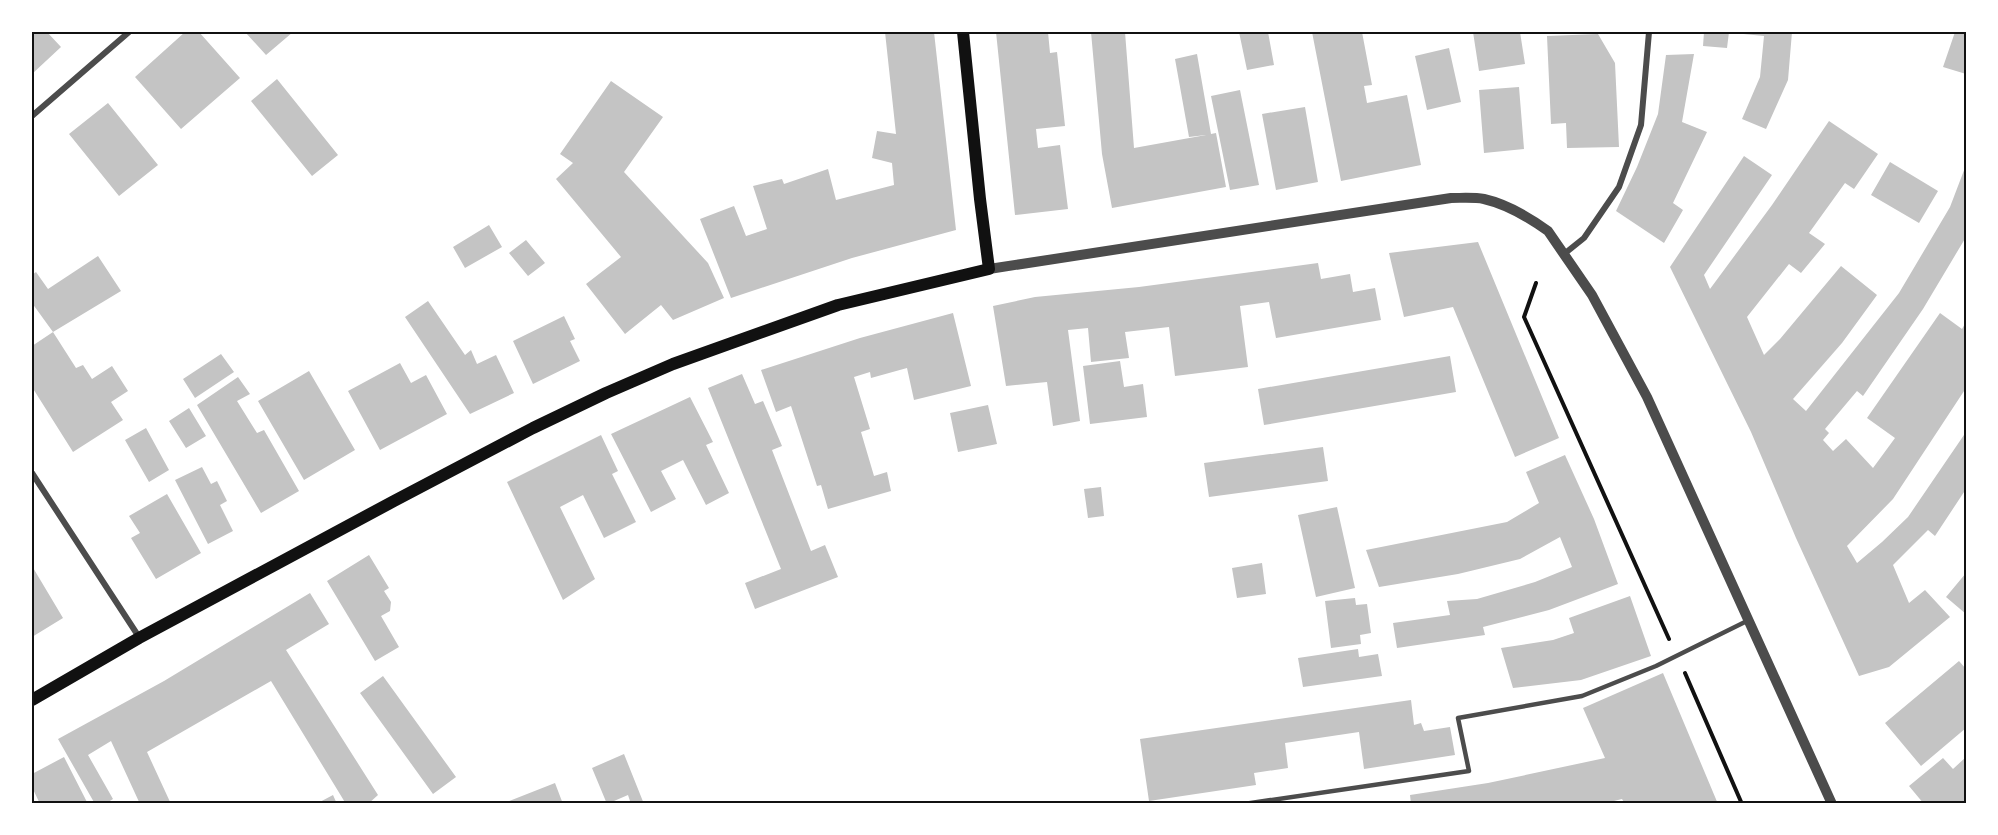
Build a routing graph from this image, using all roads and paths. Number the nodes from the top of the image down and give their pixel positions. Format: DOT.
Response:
graph roads {
  1 [pos="129,32"];
  2 [pos="963,32"];
  3 [pos="1649,32"];
  4 [pos="32,116"];
  5 [pos="1564,254"];
  6 [pos="989,269"];
  7 [pos="1536,283"];
  8 [pos="32,473"];
  9 [pos="1749,620"];
  10 [pos="139,638"];
  11 [pos="1677,656"];
  12 [pos="32,700"];
  13 [pos="1244,804"];
  14 [pos="1742,804"];
  15 [pos="1832,804"];
  1 -- 4 [label="street"];
  2 -- 6 [label="main road"];
  3 -- 5 [label="street"];
  5 -- 6 [label="street"];
  5 -- 9 [label="street"];
  6 -- 10 [label="main road"];
  7 -- 11 [label="path"];
  8 -- 10 [label="street"];
  9 -- 11 [label="lane"];
  9 -- 15 [label="street"];
  10 -- 12 [label="main road"];
  11 -- 13 [label="lane"];
  11 -- 14 [label="path"];
}
